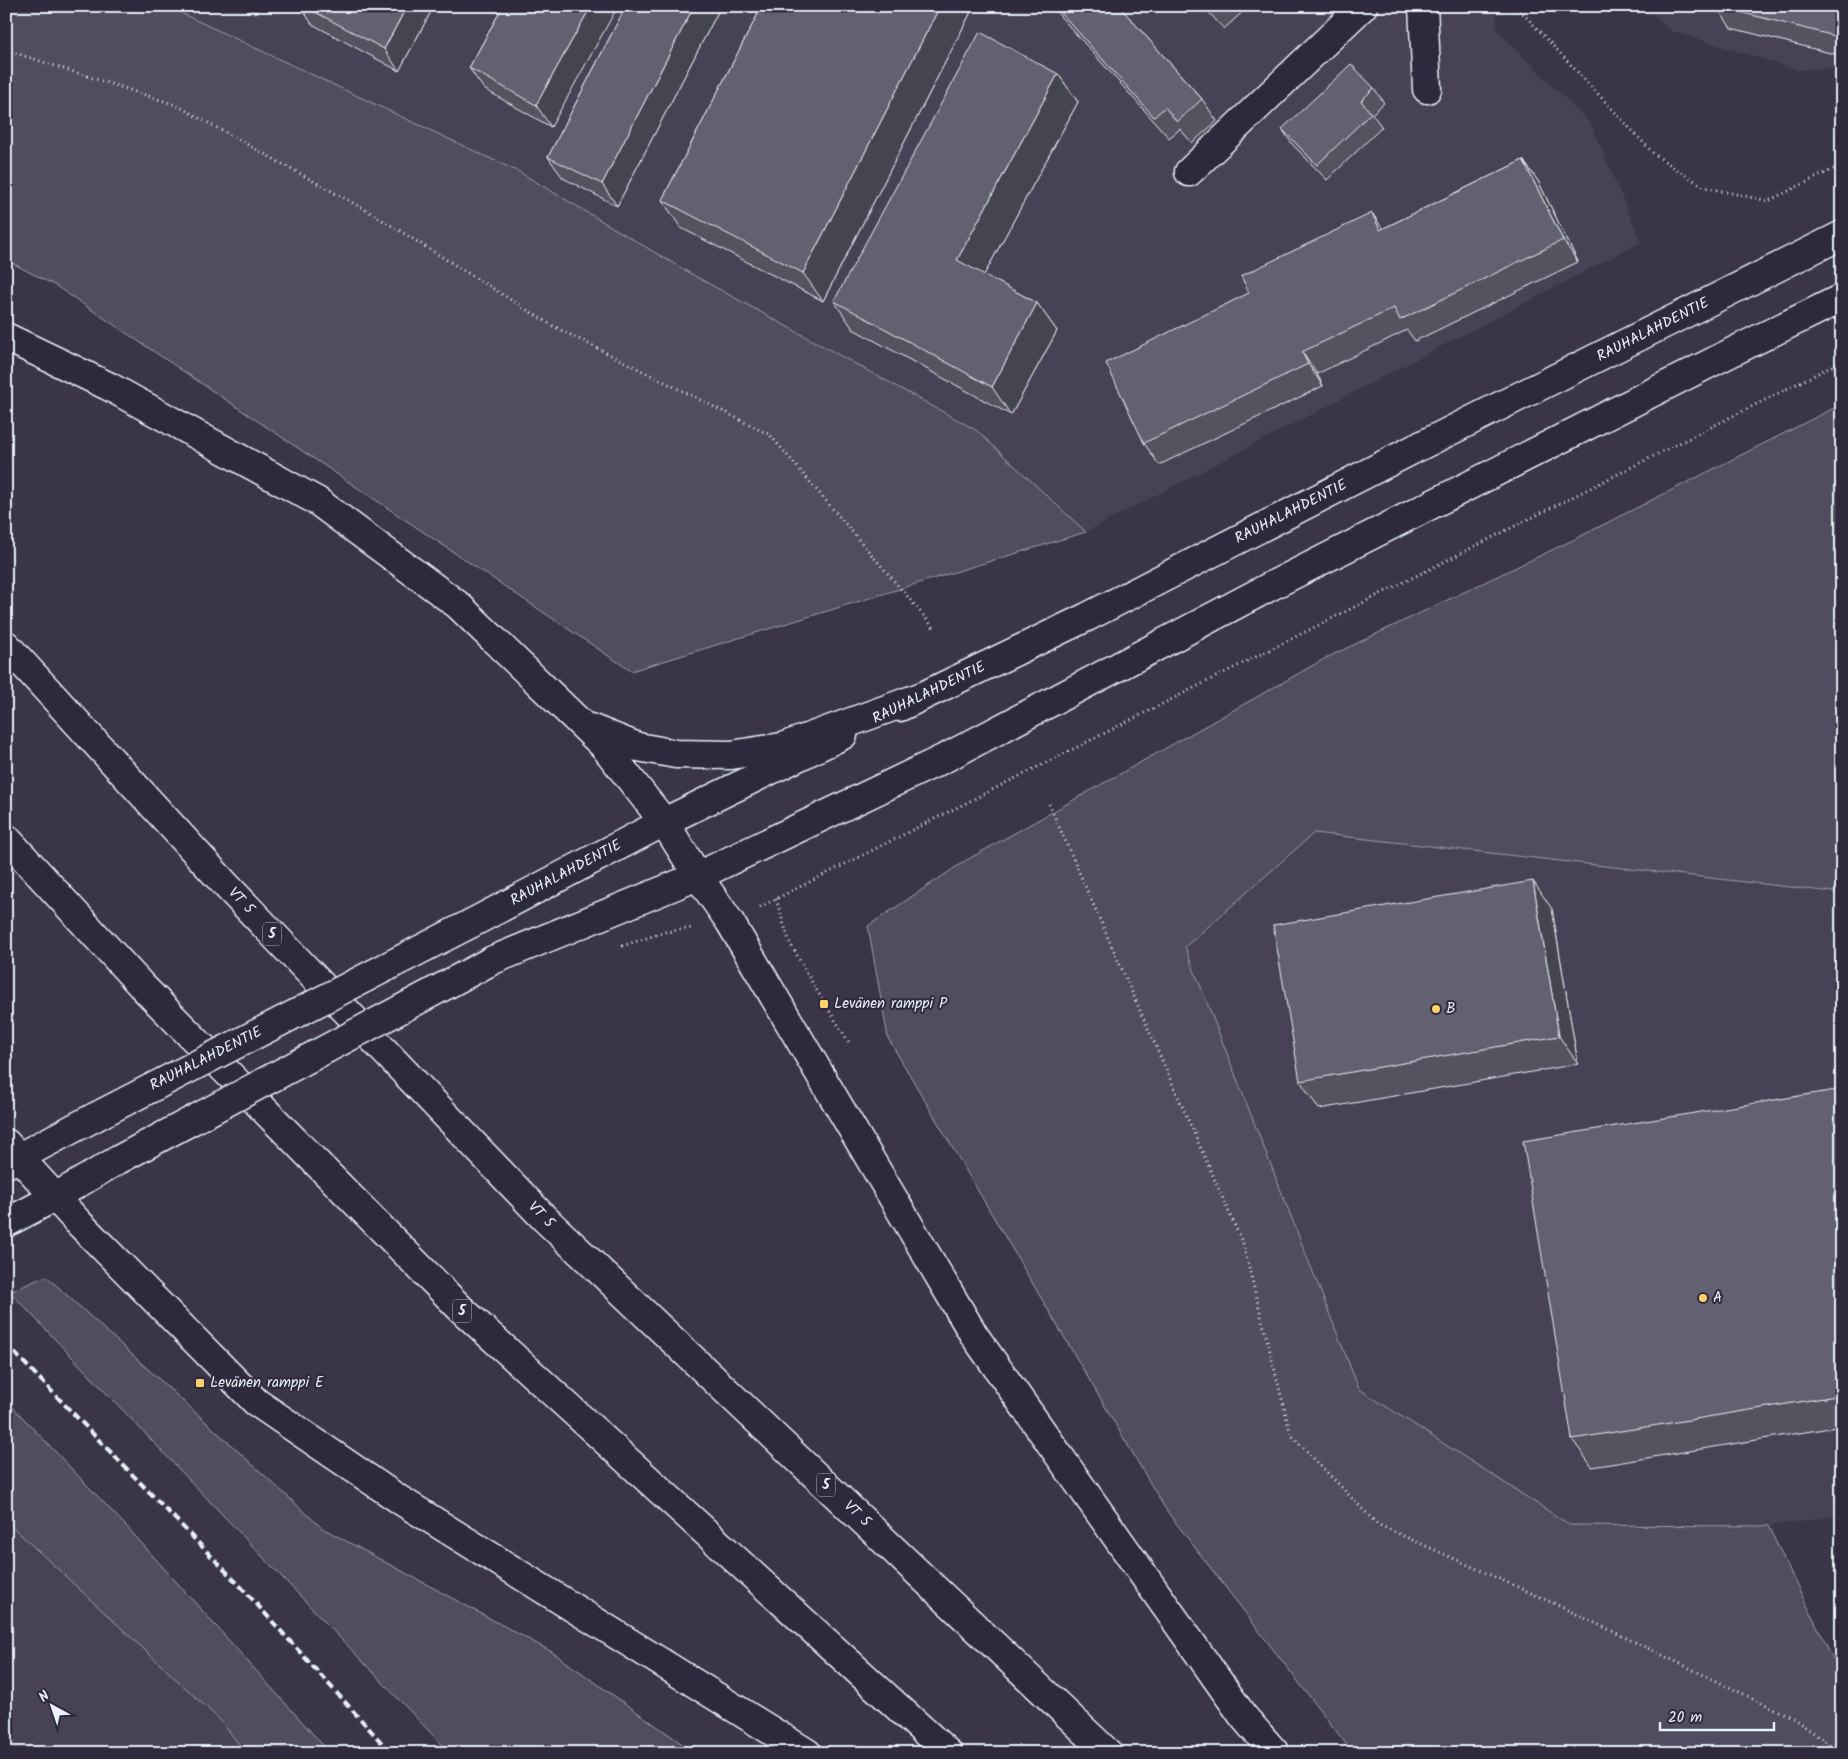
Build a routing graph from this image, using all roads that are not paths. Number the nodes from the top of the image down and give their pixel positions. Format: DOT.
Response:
graph roads {
  1 [pos="1363,6"];
  2 [pos="1423,6"];
  3 [pos="1427,89"];
  4 [pos="1189,172"];
  5 [pos="1842,235"];
  6 [pos="1842,298"];
  7 [pos="6,336"];
  8 [pos="6,645"];
  9 [pos="920,697"];
  10 [pos="582,725"];
  11 [pos="664,822"];
  12 [pos="6,838"];
  13 [pos="698,876"];
  14 [pos="10,1155"];
  15 [pos="55,1197"];
  16 [pos="6,1224"];
  17 [pos="807,1753"];
  18 [pos="948,1753"];
  19 [pos="1108,1753"];
  20 [pos="1275,1753"];
  1 -- 4 [label="main road"];
  2 -- 3 [label="main road"];
  5 -- 9 [label="main road, RAUHALAHDENTIE"];
  6 -- 13 [label="main road"];
  7 -- 10 [label="main road"];
  8 -- 19 [label="main road, VT 5 / 5"];
  9 -- 10 [label="main road"];
  9 -- 11 [label="main road, RAUHALAHDENTIE"];
  10 -- 11 [label="main road"];
  11 -- 13 [label="main road"];
  11 -- 14 [label="main road, RAUHALAHDENTIE, bridge"];
  12 -- 18 [label="main road, 5"];
  13 -- 15 [label="main road, bridge"];
  13 -- 20 [label="main road"];
  14 -- 15 [label="main road"];
  15 -- 16 [label="main road"];
  15 -- 17 [label="main road"];
}
